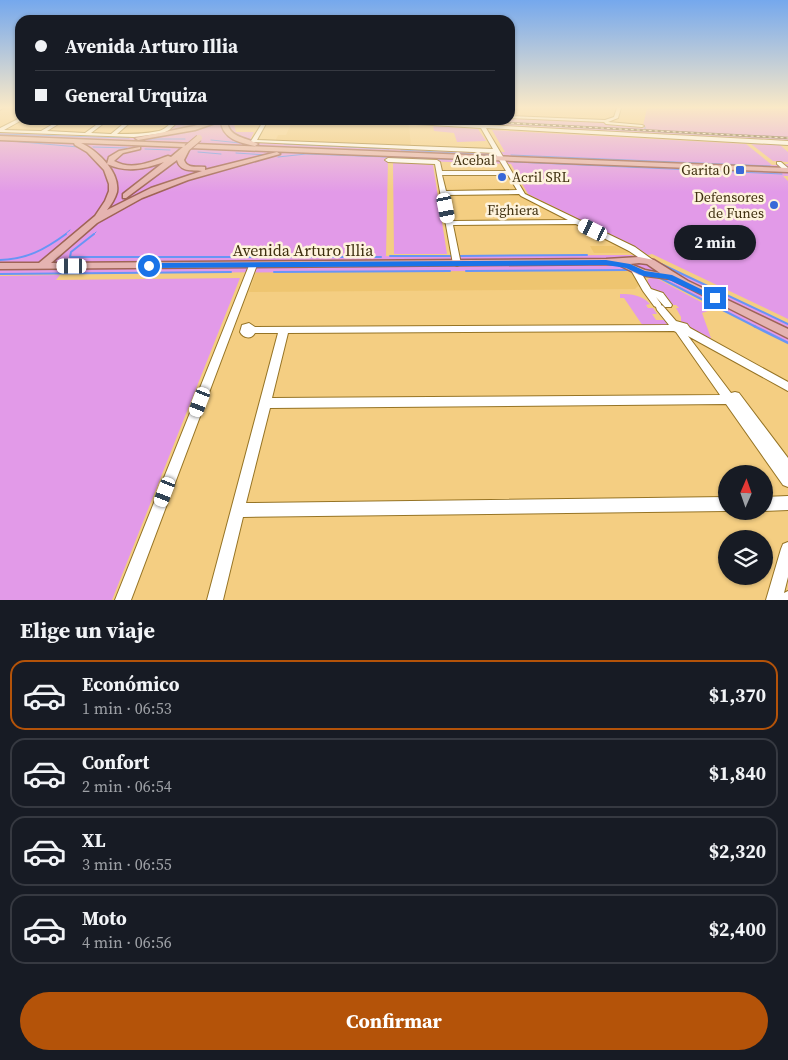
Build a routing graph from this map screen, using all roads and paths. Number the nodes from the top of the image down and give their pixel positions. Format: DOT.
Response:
graph roads {
  1 [pos="156,136"];
  2 [pos="202,136"];
  3 [pos="232,136"];
  4 [pos="257,136"];
  5 [pos="488,136"];
  6 [pos="669,136"];
  7 [pos="0,137"];
  8 [pos="60,140"];
  9 [pos="101,140"];
  10 [pos="781,142"];
  11 [pos="788,143"];
  12 [pos="176,145"];
  13 [pos="190,147"];
  14 [pos="281,148"];
  15 [pos="788,148"];
  16 [pos="319,151"];
  17 [pos="496,151"];
  18 [pos="486,157"];
  19 [pos="502,158"];
  20 [pos="388,160"];
  21 [pos="779,163"];
  22 [pos="788,168"];
  23 [pos="510,172"];
  24 [pos="439,173"];
  25 [pos="443,192"];
  26 [pos="520,192"];
  27 [pos="95,221"];
  28 [pos="577,222"];
  29 [pos="449,223"];
  30 [pos="63,248"];
  31 [pos="634,262"];
  32 [pos="456,264"];
  33 [pos="253,265"];
  34 [pos="3,266"];
  35 [pos="41,266"];
  36 [pos="72,266"];
  37 [pos="654,270"];
  38 [pos="646,289"];
  39 [pos="680,328"];
  40 [pos="284,329"];
  41 [pos="253,330"];
  42 [pos="788,334"];
  43 [pos="788,386"];
  44 [pos="733,399"];
  45 [pos="265,402"];
  46 [pos="787,475"];
  47 [pos="788,503"];
  48 [pos="718,504"];
  49 [pos="773,504"];
  50 [pos="238,510"];
  51 [pos="788,549"];
  52 [pos="123,600"];
  53 [pos="215,600"];
  54 [pos="774,600"];
  1 -- 9 [label="main road"];
  2 -- 13 [label="main road, bridge"];
  3 -- 14 [label="main road"];
  4 -- 17 [label="street"];
  5 -- 17 [label="street"];
  6 -- 10 [label="street"];
  7 -- 8 [label="main road"];
  7 -- 9 [label="main road"];
  8 -- 12 [label="main road"];
  8 -- 27 [label="main road"];
  9 -- 14 [label="main road"];
  10 -- 11 [label="street"];
  10 -- 15 [label="street"];
  12 -- 13 [label="main road"];
  12 -- 13 [label="main road"];
  13 -- 13 [label="main road"];
  13 -- 16 [label="main road"];
  13 -- 27 [label="main road"];
  14 -- 18 [label="main road"];
  16 -- 18 [label="main road"];
  16 -- 27 [label="main road"];
  17 -- 19 [label="street"];
  18 -- 19 [label="main road"];
  19 -- 22 [label="main road"];
  19 -- 23 [label="street"];
  20 -- 24 [label="street"];
  21 -- 22 [label="street"];
  23 -- 24 [label="street, Acebal"];
  23 -- 26 [label="street"];
  24 -- 25 [label="street"];
  25 -- 26 [label="street"];
  25 -- 29 [label="street"];
  26 -- 28 [label="street"];
  27 -- 30 [label="main road"];
  28 -- 29 [label="street, Fighiera"];
  28 -- 31 [label="street"];
  29 -- 32 [label="street"];
  30 -- 34 [label="main road"];
  30 -- 35 [label="main road"];
  30 -- 36 [label="main road"];
  31 -- 32 [label="main road, Avenida Arturo Illia"];
  31 -- 37 [label="main road"];
  31 -- 37 [label="street"];
  31 -- 38 [label="street"];
  32 -- 33 [label="main road, Avenida Arturo Illia"];
  33 -- 36 [label="main road, Avenida Arturo Illia"];
  33 -- 52 [label="street"];
  34 -- 35 [label="main road, Avenida Arturo Illia"];
  35 -- 36 [label="main road, Avenida Arturo Illia"];
  37 -- 38 [label="street"];
  37 -- 42 [label="main road"];
  38 -- 39 [label="street"];
  39 -- 40 [label="street"];
  39 -- 43 [label="street"];
  39 -- 44 [label="street"];
  40 -- 41 [label="street"];
  40 -- 45 [label="street"];
  44 -- 45 [label="street"];
  44 -- 46 [label="street"];
  45 -- 50 [label="street"];
  47 -- 49 [label="street"];
  48 -- 50 [label="street"];
  50 -- 53 [label="street"];
  51 -- 54 [label="street"];
}
